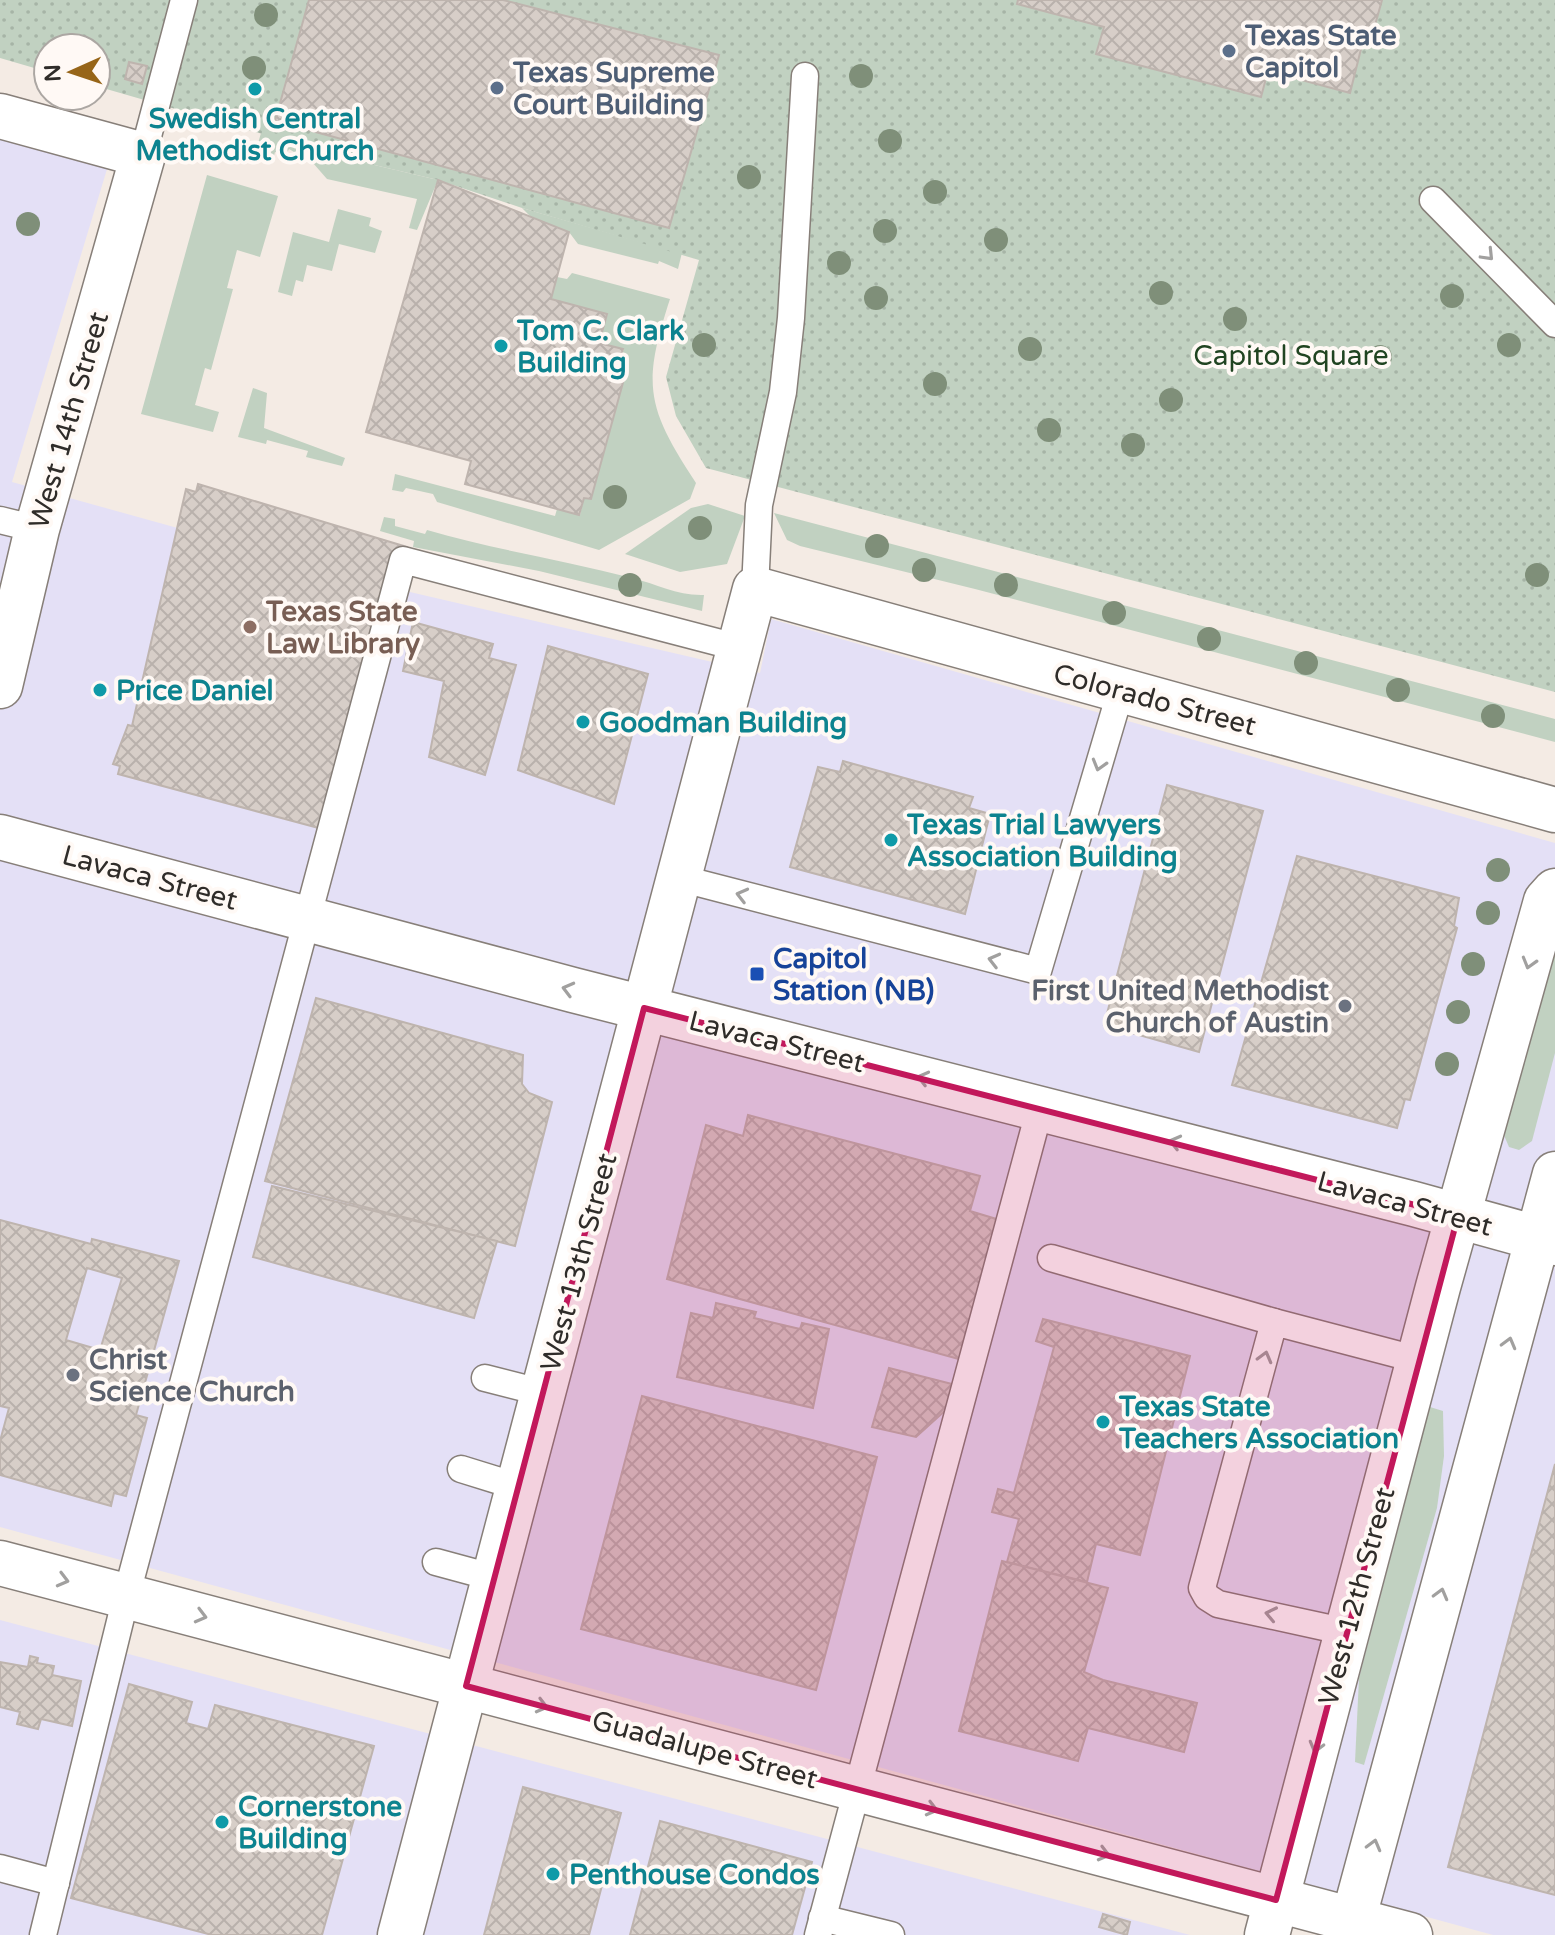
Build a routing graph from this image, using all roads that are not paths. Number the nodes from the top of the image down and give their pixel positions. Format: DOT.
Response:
graph roads {
  1 [pos="184,0"];
  2 [pos="805,76"];
  3 [pos="0,116"];
  4 [pos="143,155"];
  5 [pos="1433,200"];
  6 [pos="1555,324"];
  7 [pos="18,524"];
  8 [pos="755,589"];
  9 [pos="740,648"];
  10 [pos="0,686"];
  11 [pos="1121,690"];
  12 [pos="1555,810"];
  13 [pos="0,837"];
  14 [pos="679,878"];
  15 [pos="1555,891"];
  16 [pos="308,919"];
  17 [pos="644,1008"];
  18 [pos="1040,1108"];
  19 [pos="1555,1174"];
  20 [pos="1458,1216"];
  21 [pos="1545,1241"];
  22 [pos="1051,1258"];
  23 [pos="1274,1322"];
  24 [pos="1419,1360"];
  25 [pos="485,1378"];
  26 [pos="544,1393"];
  27 [pos="461,1469"];
  28 [pos="519,1487"];
  29 [pos="436,1562"];
  30 [pos="0,1563"];
  31 [pos="495,1578"];
  32 [pos="126,1597"];
  33 [pos="1347,1632"];
  34 [pos="466,1686"];
  35 [pos="856,1789"];
  36 [pos="0,1868"];
  37 [pos="56,1883"];
  38 [pos="1271,1917"];
  39 [pos="820,1926"];
  40 [pos="1351,1928"];
  41 [pos="43,1935"];
  42 [pos="400,1935"];
  43 [pos="891,1935"];
  44 [pos="1410,1935"];
  1 -- 4 [label="lane"];
  2 -- 8 [label="lane"];
  3 -- 4 [label="main road"];
  4 -- 7 [label="main road, West 14th Street"];
  5 -- 6 [label="lane, one-way"];
  7 -- 10 [label="main road, West 14th Street"];
  8 -- 9 [label="main road, West 13th Street"];
  8 -- 11 [label="main road, Colorado Street"];
  9 -- 14 [label="main road, West 13th Street"];
  9 -- 16 [label="lane"];
  11 -- 12 [label="main road, Colorado Street"];
  11 -- 14 [label="lane, one-way"];
  13 -- 16 [label="main road, Lavaca Street"];
  14 -- 17 [label="main road, West 13th Street"];
  15 -- 20 [label="main road, West 12th Street, one-way"];
  17 -- 16 [label="main road, Lavaca Street, one-way"];
  16 -- 32 [label="lane"];
  18 -- 17 [label="main road, Lavaca Street, one-way"];
  17 -- 26 [label="main road, West 13th Street"];
  20 -- 18 [label="main road, Lavaca Street, one-way"];
  18 -- 35 [label="lane"];
  19 -- 21 [label="main road"];
  20 -- 21 [label="main road, Lavaca Street"];
  20 -- 24 [label="main road, West 12th Street"];
  40 -- 21 [label="main road, one-way"];
  22 -- 23 [label="lane"];
  23 -- 24 [label="lane"];
  33 -- 23 [label="lane, one-way"];
  24 -- 33 [label="main road, West 12th Street"];
  25 -- 26 [label="lane"];
  26 -- 28 [label="main road, West 13th Street"];
  27 -- 28 [label="lane"];
  28 -- 31 [label="main road, West 13th Street"];
  29 -- 31 [label="lane"];
  30 -- 32 [label="main road, Guadalupe Street, one-way"];
  31 -- 34 [label="main road, West 13th Street"];
  32 -- 34 [label="main road, Guadalupe Street, one-way"];
  32 -- 37 [label="lane"];
  33 -- 38 [label="main road, West 12th Street, one-way"];
  34 -- 35 [label="main road, Guadalupe Street, one-way"];
  34 -- 42 [label="main road, West 13th Street"];
  35 -- 38 [label="main road, Guadalupe Street, one-way"];
  35 -- 39 [label="lane"];
  36 -- 37 [label="lane"];
  37 -- 41 [label="lane"];
  38 -- 40 [label="main road, Guadalupe Street"];
  39 -- 43 [label="lane"];
  40 -- 44 [label="main road, Guadalupe Street"];
}
